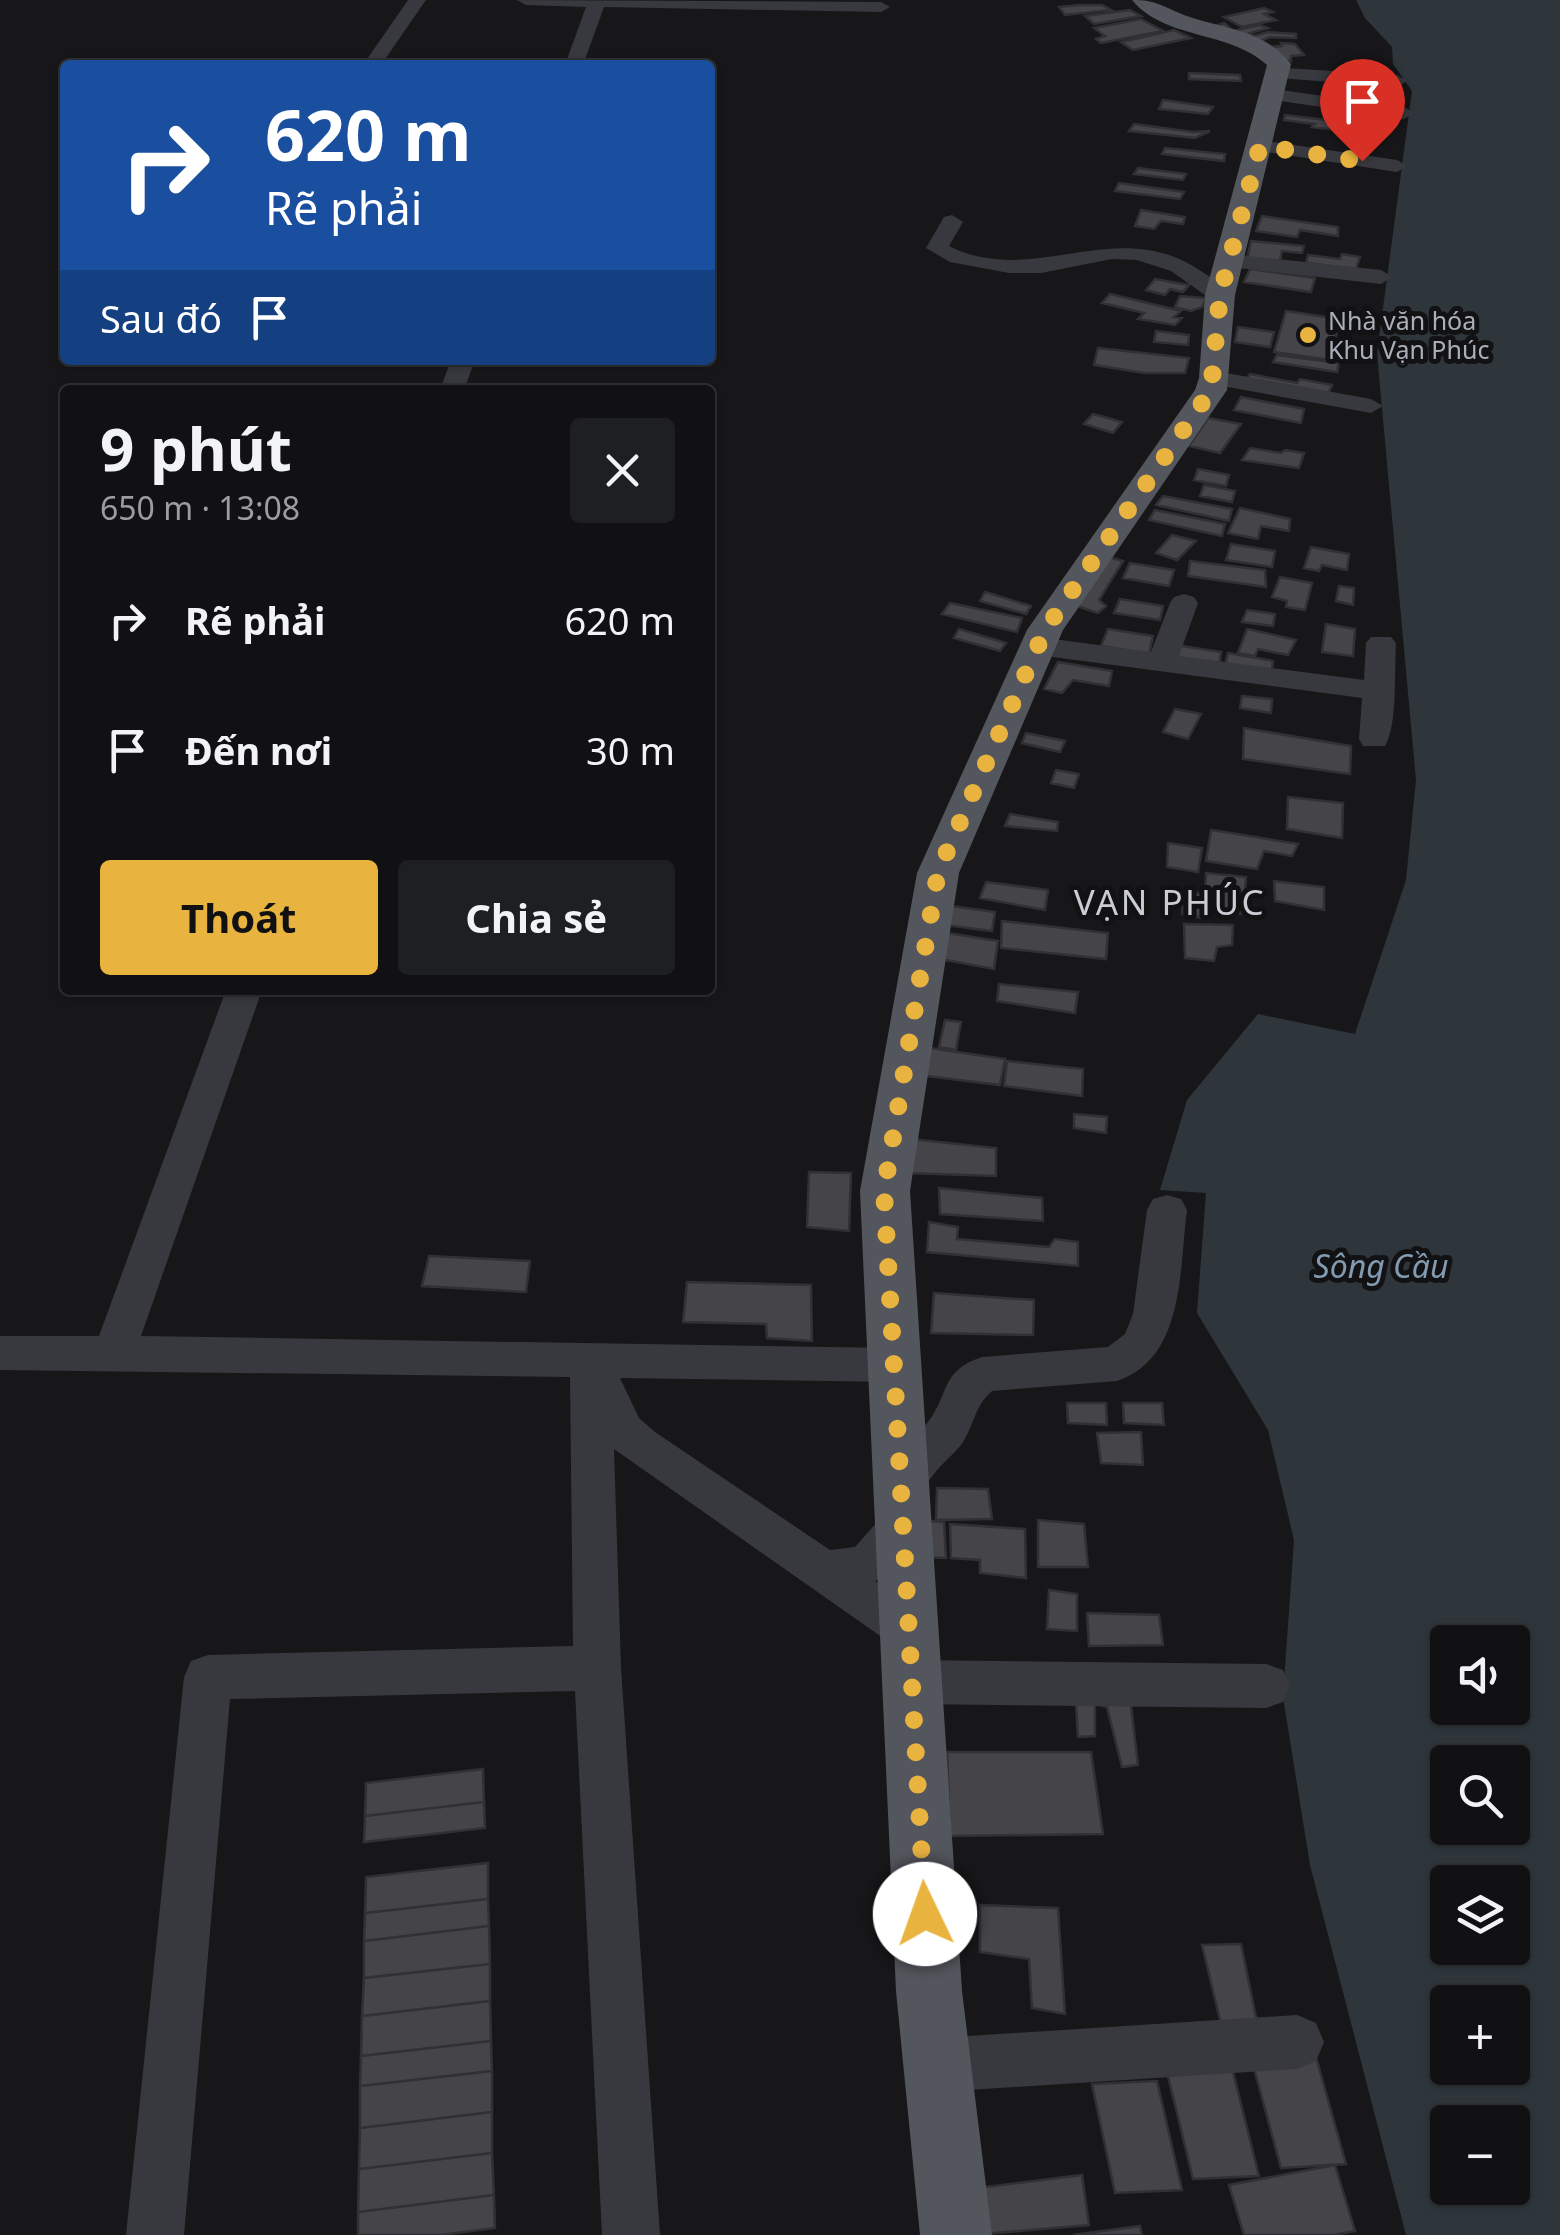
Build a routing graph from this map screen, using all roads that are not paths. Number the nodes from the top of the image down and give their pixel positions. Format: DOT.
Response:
graph roads {
  1 [pos="417,0"];
  2 [pos="526,0"];
  3 [pos="1142,0"];
  4 [pos="598,2"];
  5 [pos="881,7"];
  6 [pos="375,60"];
  7 [pos="576,60"];
  8 [pos="1397,82"];
  9 [pos="1275,84"];
  10 [pos="1404,113"];
  11 [pos="1260,146"];
  12 [pos="1397,166"];
  13 [pos="952,222"];
  14 [pos="1381,277"];
  15 [pos="1224,278"];
  16 [pos="1215,378"];
  17 [pos="1372,406"];
  18 [pos="1184,603"];
  19 [pos="1381,643"];
  20 [pos="1038,646"];
  21 [pos="1162,662"];
  22 [pos="1378,691"];
  23 [pos="1374,738"];
  24 [pos="242,995"];
  25 [pos="1167,1210"];
  26 [pos="0,1353"];
  27 [pos="114,1354"];
  28 [pos="591,1360"];
  29 [pos="894,1365"];
  30 [pos="902,1505"];
  31 [pos="824,1571"];
  32 [pos="909,1630"];
  33 [pos="598,1668"];
  34 [pos="912,1682"];
  35 [pos="1266,1686"];
  36 [pos="1297,2042"];
  37 [pos="937,2064"];
  38 [pos="155,2235"];
  39 [pos="630,2235"];
  40 [pos="956,2235"];
  1 -- 6 [label="street"];
  2 -- 4 [label="street"];
  3 -- 9 [label="main road"];
  4 -- 5 [label="street"];
  4 -- 7 [label="street"];
  8 -- 9 [label="street"];
  9 -- 10 [label="street"];
  9 -- 11 [label="main road"];
  11 -- 12 [label="street"];
  11 -- 15 [label="main road"];
  13 -- 15 [label="street"];
  14 -- 15 [label="street"];
  15 -- 16 [label="main road"];
  16 -- 17 [label="street"];
  16 -- 20 [label="main road"];
  18 -- 21 [label="street"];
  19 -- 22 [label="street"];
  20 -- 21 [label="street"];
  20 -- 29 [label="main road"];
  21 -- 22 [label="street"];
  22 -- 23 [label="street"];
  24 -- 27 [label="street"];
  25 -- 30 [label="street"];
  26 -- 27 [label="street"];
  27 -- 28 [label="street"];
  28 -- 29 [label="street"];
  28 -- 31 [label="street"];
  28 -- 33 [label="street"];
  29 -- 30 [label="main road"];
  30 -- 31 [label="street"];
  30 -- 32 [label="main road"];
  31 -- 32 [label="street"];
  32 -- 34 [label="main road"];
  33 -- 38 [label="street"];
  33 -- 39 [label="street"];
  34 -- 35 [label="street"];
  34 -- 37 [label="main road"];
  36 -- 37 [label="street"];
  37 -- 40 [label="main road"];
}
